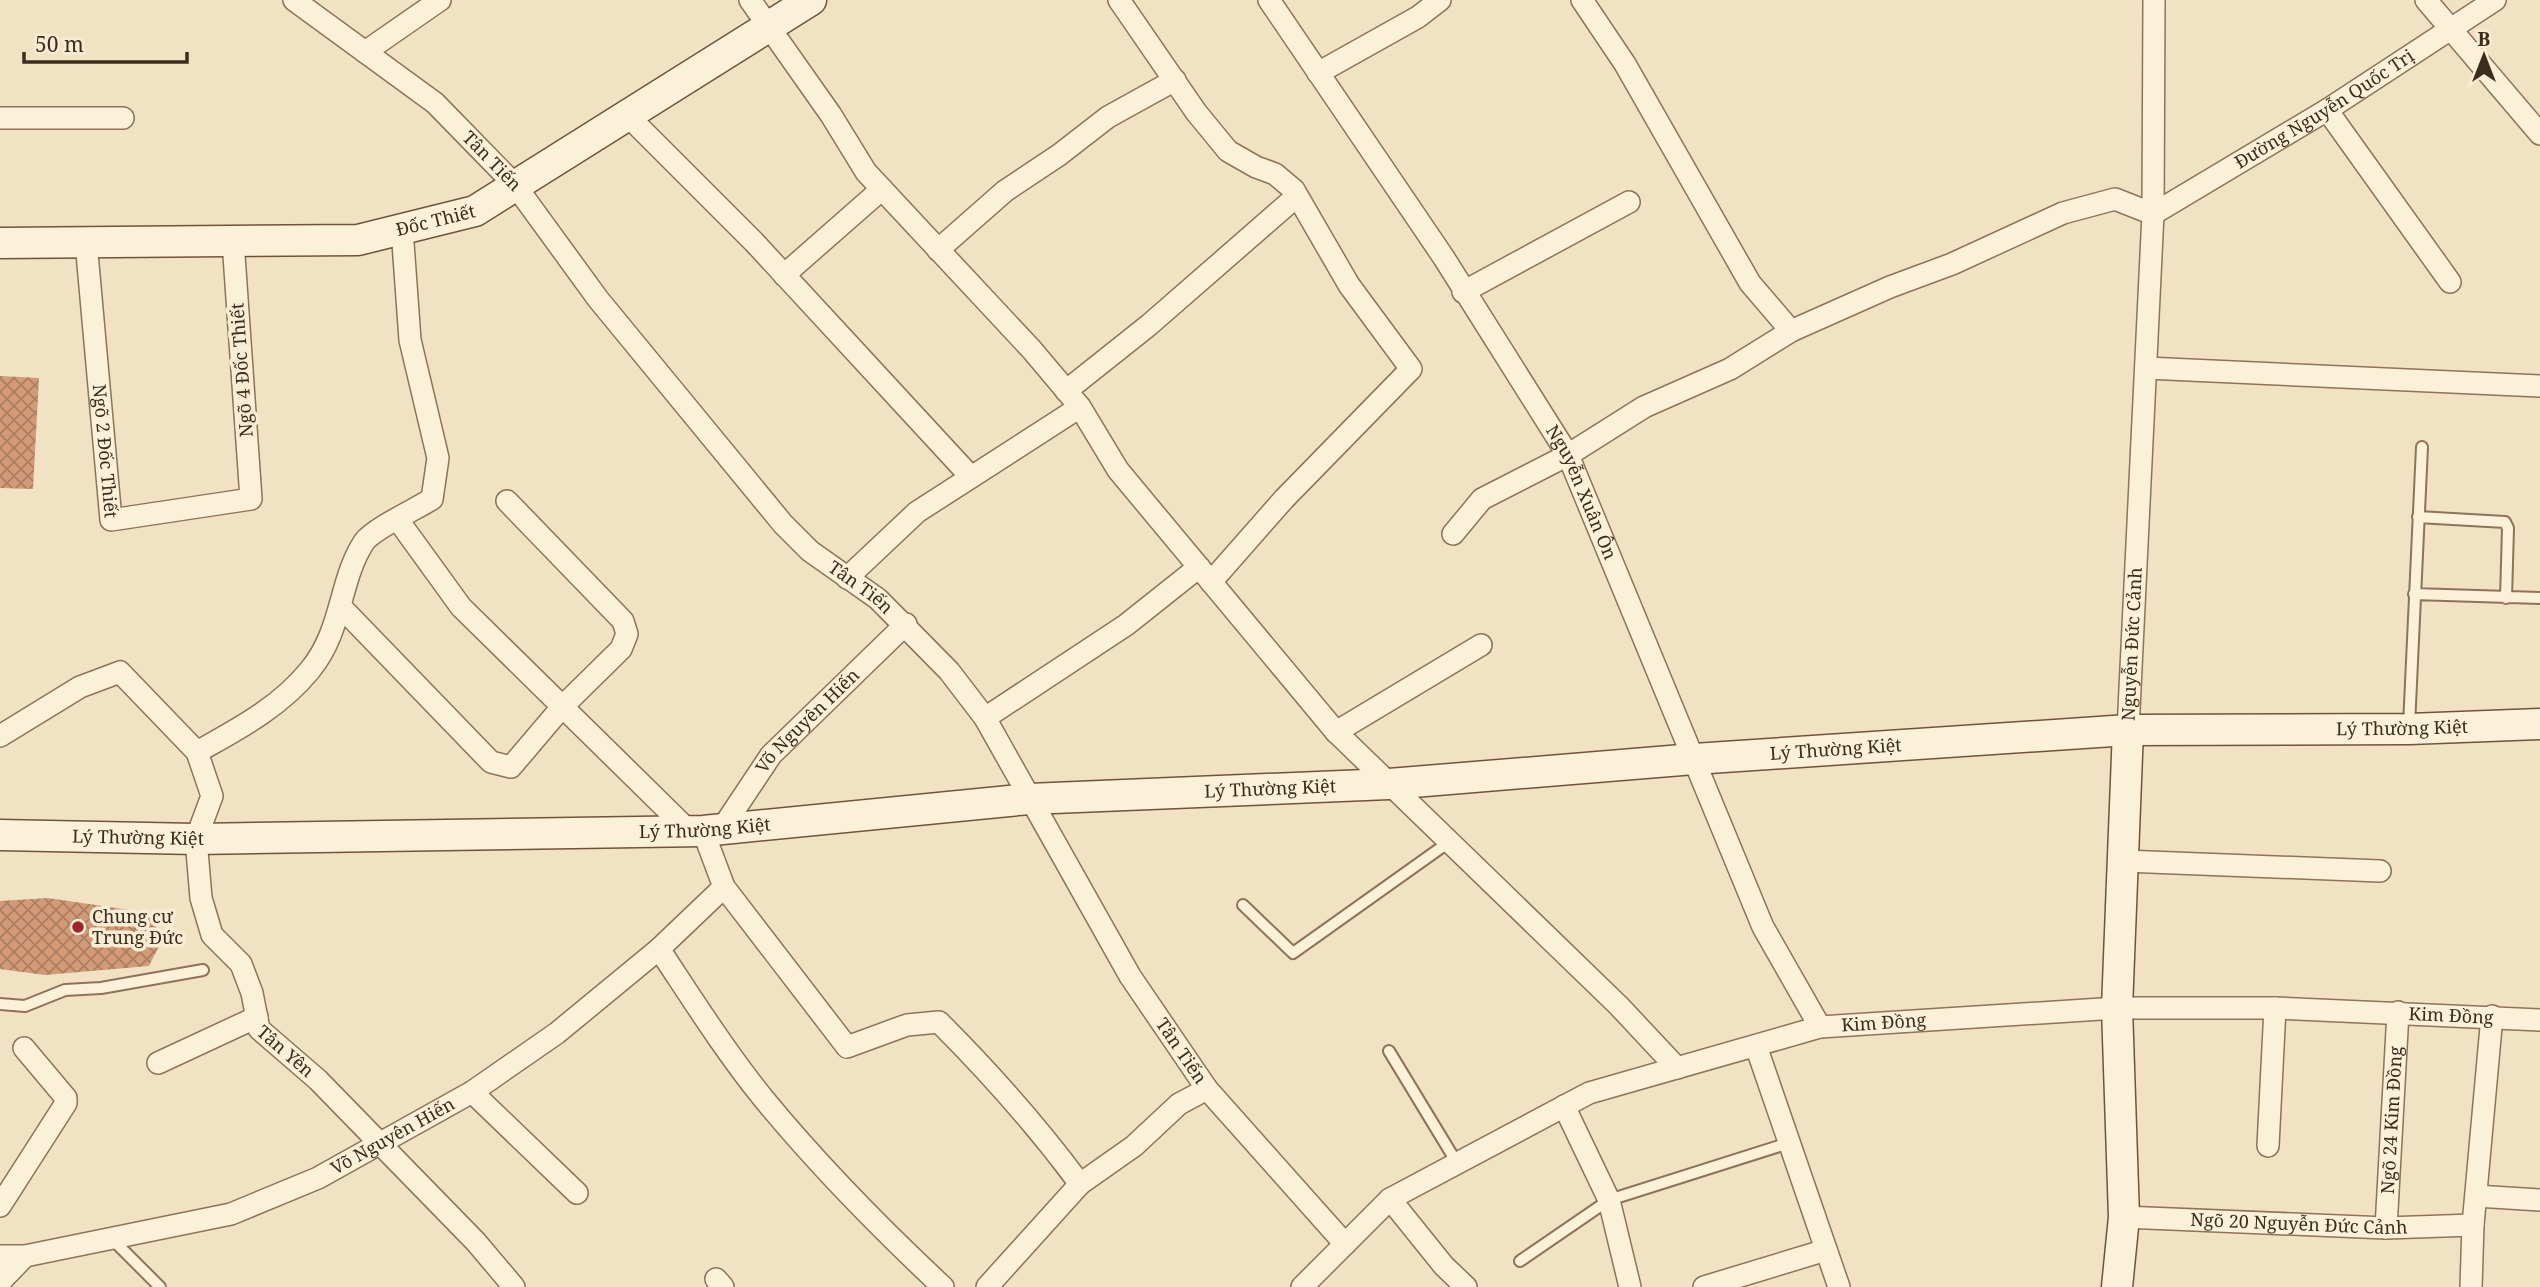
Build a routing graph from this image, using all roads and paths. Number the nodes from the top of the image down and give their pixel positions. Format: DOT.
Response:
graph roads {
  1 [pos="294,0"];
  2 [pos="440,0"];
  3 [pos="750,0"];
  4 [pos="811,0"];
  5 [pos="1119,0"];
  6 [pos="1269,0"];
  7 [pos="1440,0"];
  8 [pos="1581,0"];
  9 [pos="2154,0"];
  10 [pos="2426,0"];
  11 [pos="2495,0"];
  12 [pos="769,26"];
  13 [pos="2452,29"];
  14 [pos="365,52"];
  15 [pos="1318,73"];
  16 [pos="1175,80"];
  17 [pos="2327,110"];
  18 [pos="627,115"];
  19 [pos="0,118"];
  20 [pos="123,118"];
  21 [pos="2540,134"];
  22 [pos="515,186"];
  23 [pos="882,190"];
  24 [pos="1297,196"];
  25 [pos="1629,202"];
  26 [pos="2153,214"];
  27 [pos="402,229"];
  28 [pos="233,241"];
  29 [pos="86,242"];
  30 [pos="0,243"];
  31 [pos="938,250"];
  32 [pos="784,275"];
  33 [pos="2450,282"];
  34 [pos="1463,292"];
  35 [pos="1791,331"];
  36 [pos="2146,368"];
  37 [pos="2540,386"];
  38 [pos="1073,399"];
  39 [pos="2422,447"];
  40 [pos="1568,455"];
  41 [pos="971,477"];
  42 [pos="251,499"];
  43 [pos="507,501"];
  44 [pos="2418,517"];
  45 [pos="398,520"];
  46 [pos="1453,534"];
  47 [pos="1205,574"];
  48 [pos="847,578"];
  49 [pos="2414,594"];
  50 [pos="2506,598"];
  51 [pos="2540,598"];
  52 [pos="342,608"];
  53 [pos="906,624"];
  54 [pos="1481,645"];
  55 [pos="562,707"];
  56 [pos="985,718"];
  57 [pos="2540,724"];
  58 [pos="2409,729"];
  59 [pos="2128,730"];
  60 [pos="1336,732"];
  61 [pos="0,736"];
  62 [pos="197,752"];
  63 [pos="1694,759"];
  64 [pos="1389,784"];
  65 [pos="1029,799"];
  66 [pos="704,830"];
  67 [pos="0,835"];
  68 [pos="196,839"];
  69 [pos="1449,842"];
  70 [pos="2124,861"];
  71 [pos="2380,871"];
  72 [pos="724,887"];
  73 [pos="1243,905"];
  74 [pos="659,949"];
  75 [pos="203,970"];
  76 [pos="0,1004"];
  77 [pos="2117,1008"];
  78 [pos="2275,1008"];
  79 [pos="2398,1012"];
  80 [pos="2492,1016"];
  81 [pos="257,1017"];
  82 [pos="2540,1020"];
  83 [pos="1820,1027"];
  84 [pos="1756,1046"];
  85 [pos="24,1048"];
  86 [pos="1389,1051"];
  87 [pos="158,1062"];
  88 [pos="1676,1068"];
  89 [pos="1207,1089"];
  90 [pos="472,1091"];
  91 [pos="1564,1106"];
  92 [pos="379,1143"];
  93 [pos="1789,1143"];
  94 [pos="2269,1146"];
  95 [pos="1457,1163"];
  96 [pos="1080,1184"];
  97 [pos="577,1193"];
  98 [pos="2476,1196"];
  99 [pos="1390,1199"];
  100 [pos="1609,1200"];
  101 [pos="2540,1200"];
  102 [pos="0,1206"];
  103 [pos="2124,1217"];
  104 [pos="2473,1225"];
  105 [pos="2386,1228"];
  106 [pos="109,1237"];
  107 [pos="1345,1244"];
  108 [pos="1826,1250"];
  109 [pos="0,1256"];
  110 [pos="25,1256"];
  111 [pos="1520,1261"];
  112 [pos="0,1282"];
  113 [pos="160,1287"];
  114 [pos="514,1287"];
  115 [pos="943,1287"];
  116 [pos="988,1287"];
  117 [pos="1301,1287"];
  118 [pos="1466,1287"];
  119 [pos="1630,1287"];
  120 [pos="1704,1287"];
  121 [pos="1839,1287"];
  122 [pos="2118,1287"];
  123 [pos="2472,1287"];
  1 -- 14 [label="street, Tân Tiến"];
  2 -- 14 [label="street"];
  3 -- 12 [label="street"];
  4 -- 12 [label="street, Đốc Thiết"];
  5 -- 16 [label="street"];
  6 -- 15 [label="street, Nguyễn Xuân Ôn"];
  7 -- 15 [label="street"];
  8 -- 35 [label="street"];
  9 -- 26 [label="street, Nguyễn Đức Cảnh"];
  10 -- 13 [label="street"];
  11 -- 13 [label="street, Đường Nguyễn Quốc Trị"];
  12 -- 18 [label="street, Đốc Thiết"];
  12 -- 23 [label="street"];
  13 -- 17 [label="street, Đường Nguyễn Quốc Trị"];
  13 -- 21 [label="street"];
  14 -- 22 [label="street, Tân Tiến"];
  15 -- 34 [label="street, Nguyễn Xuân Ôn"];
  16 -- 24 [label="street"];
  16 -- 31 [label="street"];
  17 -- 26 [label="street, Đường Nguyễn Quốc Trị"];
  17 -- 33 [label="street"];
  18 -- 22 [label="street, Đốc Thiết"];
  18 -- 32 [label="street"];
  19 -- 20 [label="street"];
  22 -- 27 [label="street, Đốc Thiết"];
  22 -- 48 [label="street, Tân Tiến"];
  23 -- 31 [label="street"];
  23 -- 32 [label="street"];
  24 -- 38 [label="street"];
  24 -- 47 [label="street"];
  25 -- 34 [label="street"];
  26 -- 35 [label="street"];
  26 -- 36 [label="street, Nguyễn Đức Cảnh"];
  27 -- 28 [label="street, Đốc Thiết"];
  27 -- 45 [label="street"];
  28 -- 29 [label="street, Đốc Thiết"];
  28 -- 42 [label="street, Ngõ 4 Đốc Thiết"];
  29 -- 30 [label="street, Đốc Thiết"];
  29 -- 42 [label="street, Ngõ 2 Đốc Thiết"];
  31 -- 38 [label="street"];
  32 -- 41 [label="street"];
  34 -- 40 [label="street, Nguyễn Xuân Ôn"];
  35 -- 40 [label="street"];
  36 -- 37 [label="street"];
  36 -- 59 [label="street, Nguyễn Đức Cảnh"];
  38 -- 41 [label="street"];
  38 -- 47 [label="street"];
  39 -- 44 [label="lane"];
  40 -- 46 [label="street"];
  40 -- 63 [label="street, Nguyễn Xuân Ôn"];
  41 -- 48 [label="street"];
  43 -- 55 [label="street"];
  44 -- 49 [label="lane"];
  44 -- 50 [label="lane"];
  45 -- 52 [label="street"];
  45 -- 55 [label="street"];
  47 -- 56 [label="street"];
  47 -- 60 [label="street"];
  48 -- 53 [label="street, Tân Tiến"];
  49 -- 50 [label="lane"];
  49 -- 58 [label="lane"];
  50 -- 51 [label="lane"];
  52 -- 55 [label="street"];
  52 -- 62 [label="street"];
  53 -- 56 [label="street, Tân Tiến"];
  53 -- 66 [label="street, Võ Nguyên Hiến"];
  54 -- 60 [label="street"];
  55 -- 66 [label="street"];
  56 -- 65 [label="street, Tân Tiến"];
  57 -- 58 [label="street, Lý Thường Kiệt"];
  58 -- 59 [label="street, Lý Thường Kiệt"];
  59 -- 63 [label="street, Lý Thường Kiệt"];
  59 -- 70 [label="street, Nguyễn Đức Cảnh"];
  60 -- 64 [label="street"];
  61 -- 62 [label="street, Tân Yên"];
  62 -- 68 [label="street, Tân Yên"];
  63 -- 64 [label="street, Lý Thường Kiệt"];
  63 -- 83 [label="street, Nguyễn Xuân Ôn"];
  64 -- 65 [label="street, Lý Thường Kiệt"];
  64 -- 69 [label="street"];
  65 -- 66 [label="street, Lý Thường Kiệt"];
  65 -- 89 [label="street, Tân Tiến"];
  66 -- 68 [label="street, Lý Thường Kiệt"];
  66 -- 72 [label="street"];
  67 -- 68 [label="street, Lý Thường Kiệt"];
  68 -- 81 [label="street, Tân Yên"];
  69 -- 73 [label="lane"];
  69 -- 88 [label="street"];
  70 -- 71 [label="street"];
  70 -- 77 [label="street, Nguyễn Đức Cảnh"];
  72 -- 74 [label="street, Võ Nguyên Hiến"];
  72 -- 96 [label="street"];
  74 -- 90 [label="street, Võ Nguyên Hiến"];
  74 -- 115 [label="street"];
  75 -- 76 [label="lane"];
  77 -- 78 [label="street, Kim Đồng"];
  77 -- 83 [label="street, Kim Đồng"];
  77 -- 103 [label="street, Nguyễn Đức Cảnh"];
  78 -- 79 [label="street, Kim Đồng"];
  78 -- 94 [label="street"];
  79 -- 80 [label="street, Kim Đồng"];
  79 -- 105 [label="street, Ngõ 24 Kim Đồng"];
  80 -- 82 [label="street, Kim Đồng"];
  80 -- 98 [label="street"];
  81 -- 87 [label="street"];
  81 -- 92 [label="street, Tân Yên"];
  83 -- 84 [label="street, Kim Đồng"];
  84 -- 88 [label="street, Kim Đồng"];
  84 -- 93 [label="street"];
  85 -- 102 [label="street"];
  86 -- 95 [label="lane"];
  88 -- 91 [label="street, Kim Đồng"];
  89 -- 96 [label="street"];
  89 -- 107 [label="street, Tân Tiến"];
  90 -- 92 [label="street, Võ Nguyên Hiến"];
  90 -- 97 [label="street"];
  91 -- 95 [label="street, Kim Đồng"];
  91 -- 100 [label="street"];
  92 -- 106 [label="street, Võ Nguyên Hiến"];
  92 -- 114 [label="street, Tân Yên"];
  93 -- 100 [label="lane"];
  93 -- 108 [label="street"];
  95 -- 99 [label="street, Kim Đồng"];
  96 -- 116 [label="street"];
  98 -- 101 [label="street"];
  98 -- 104 [label="street"];
  99 -- 107 [label="street, Kim Đồng"];
  99 -- 118 [label="street"];
  100 -- 111 [label="lane"];
  100 -- 119 [label="street"];
  103 -- 105 [label="street, Ngõ 20 Nguyễn Đức Cảnh"];
  103 -- 122 [label="street, Nguyễn Đức Cảnh"];
  104 -- 105 [label="street, Ngõ 20 Nguyễn Đức Cảnh"];
  104 -- 123 [label="street"];
  106 -- 110 [label="street, Võ Nguyên Hiến"];
  106 -- 113 [label="lane"];
  107 -- 117 [label="street, Kim Đồng"];
  108 -- 120 [label="street"];
  108 -- 121 [label="street"];
  109 -- 110 [label="street, Võ Nguyên Hiến"];
  110 -- 112 [label="street"];
}
